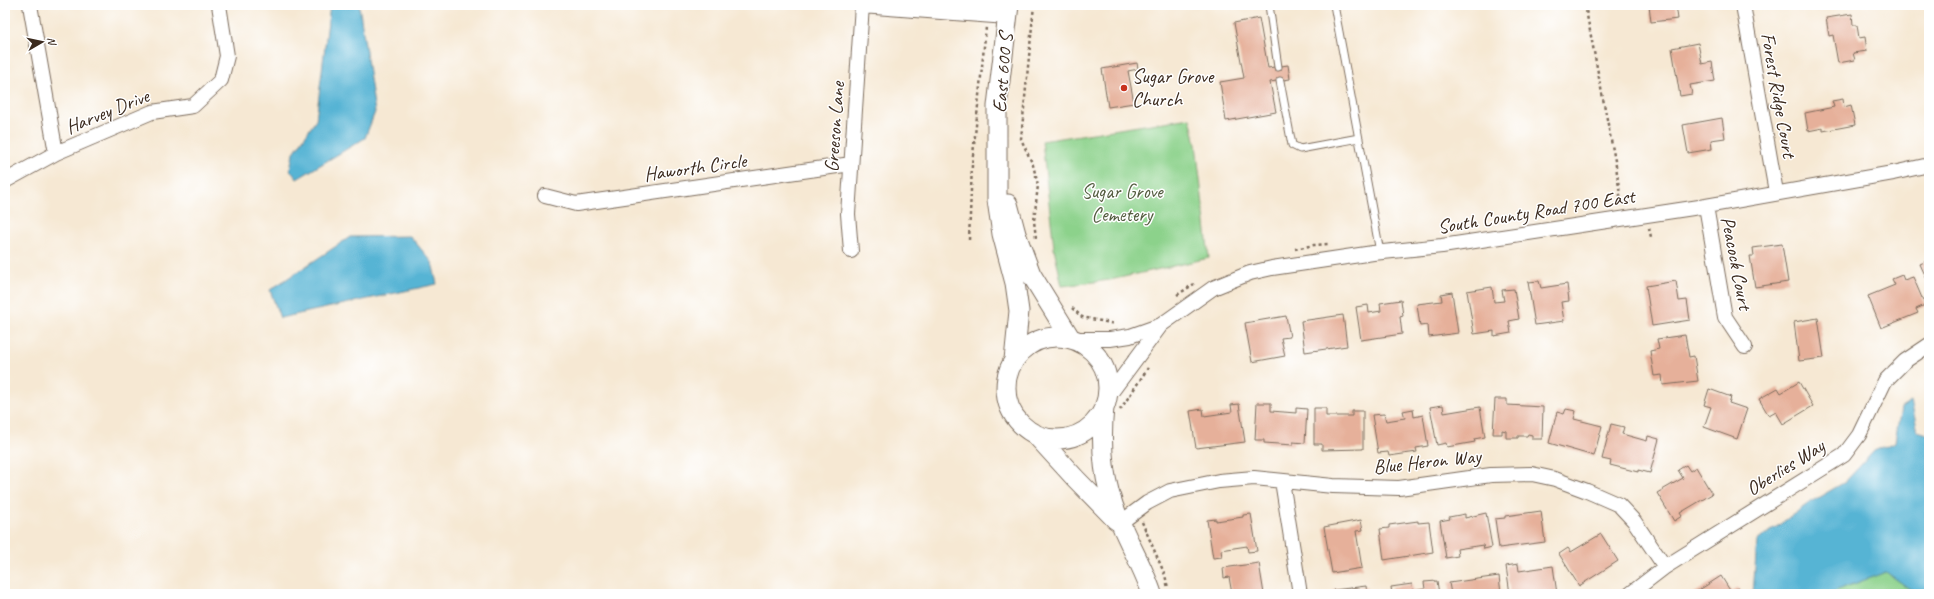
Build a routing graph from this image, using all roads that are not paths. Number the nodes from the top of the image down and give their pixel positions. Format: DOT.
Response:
graph roads {
  1 [pos="30,5"];
  2 [pos="219,5"];
  3 [pos="1268,5"];
  4 [pos="1334,5"];
  5 [pos="1743,5"];
  6 [pos="862,6"];
  7 [pos="1008,11"];
  8 [pos="1278,67"];
  9 [pos="1280,81"];
  10 [pos="1359,138"];
  11 [pos="997,142"];
  12 [pos="56,153"];
  13 [pos="851,164"];
  14 [pos="1929,166"];
  15 [pos="5,181"];
  16 [pos="1776,192"];
  17 [pos="545,196"];
  18 [pos="1706,206"];
  19 [pos="851,251"];
  20 [pos="1380,252"];
  21 [pos="1161,325"];
  22 [pos="1072,339"];
  23 [pos="1929,345"];
  24 [pos="1745,346"];
  25 [pos="1014,360"];
  26 [pos="1110,406"];
  27 [pos="1034,433"];
  28 [pos="1282,481"];
  29 [pos="1120,523"];
  30 [pos="1665,567"];
  31 [pos="1152,594"];
  32 [pos="1300,594"];
  33 [pos="1630,594"];
  1 -- 12 [label="street"];
  2 -- 12 [label="street, Harvey Drive"];
  3 -- 8 [label="lane"];
  4 -- 10 [label="lane"];
  5 -- 16 [label="street, Forest Ridge Court"];
  6 -- 7 [label="street"];
  6 -- 13 [label="street, Greeson Lane"];
  7 -- 11 [label="street, East 600 S"];
  9 -- 10 [label="lane"];
  10 -- 20 [label="lane"];
  11 -- 22 [label="street"];
  11 -- 25 [label="street"];
  12 -- 15 [label="street, Harvey Drive"];
  13 -- 17 [label="street, Haworth Circle"];
  13 -- 19 [label="street, Greeson Lane"];
  14 -- 16 [label="street, South County Road 700 East"];
  16 -- 18 [label="street, South County Road 700 East"];
  18 -- 20 [label="street, South County Road 700 East"];
  18 -- 24 [label="street, Peacock Court"];
  20 -- 21 [label="street, South County Road 700 East"];
  21 -- 22 [label="street, South County Road 700 East"];
  21 -- 26 [label="street, South County Road 700 East"];
  22 -- 25 [label="street"];
  22 -- 26 [label="street"];
  23 -- 30 [label="street, Oberlies Way"];
  25 -- 27 [label="street"];
  26 -- 27 [label="street"];
  26 -- 29 [label="street"];
  27 -- 29 [label="street"];
  28 -- 29 [label="street, Blue Heron Way"];
  28 -- 30 [label="street, Blue Heron Way"];
  28 -- 32 [label="street"];
  29 -- 31 [label="street"];
  30 -- 33 [label="street, Oberlies Way"];
}
